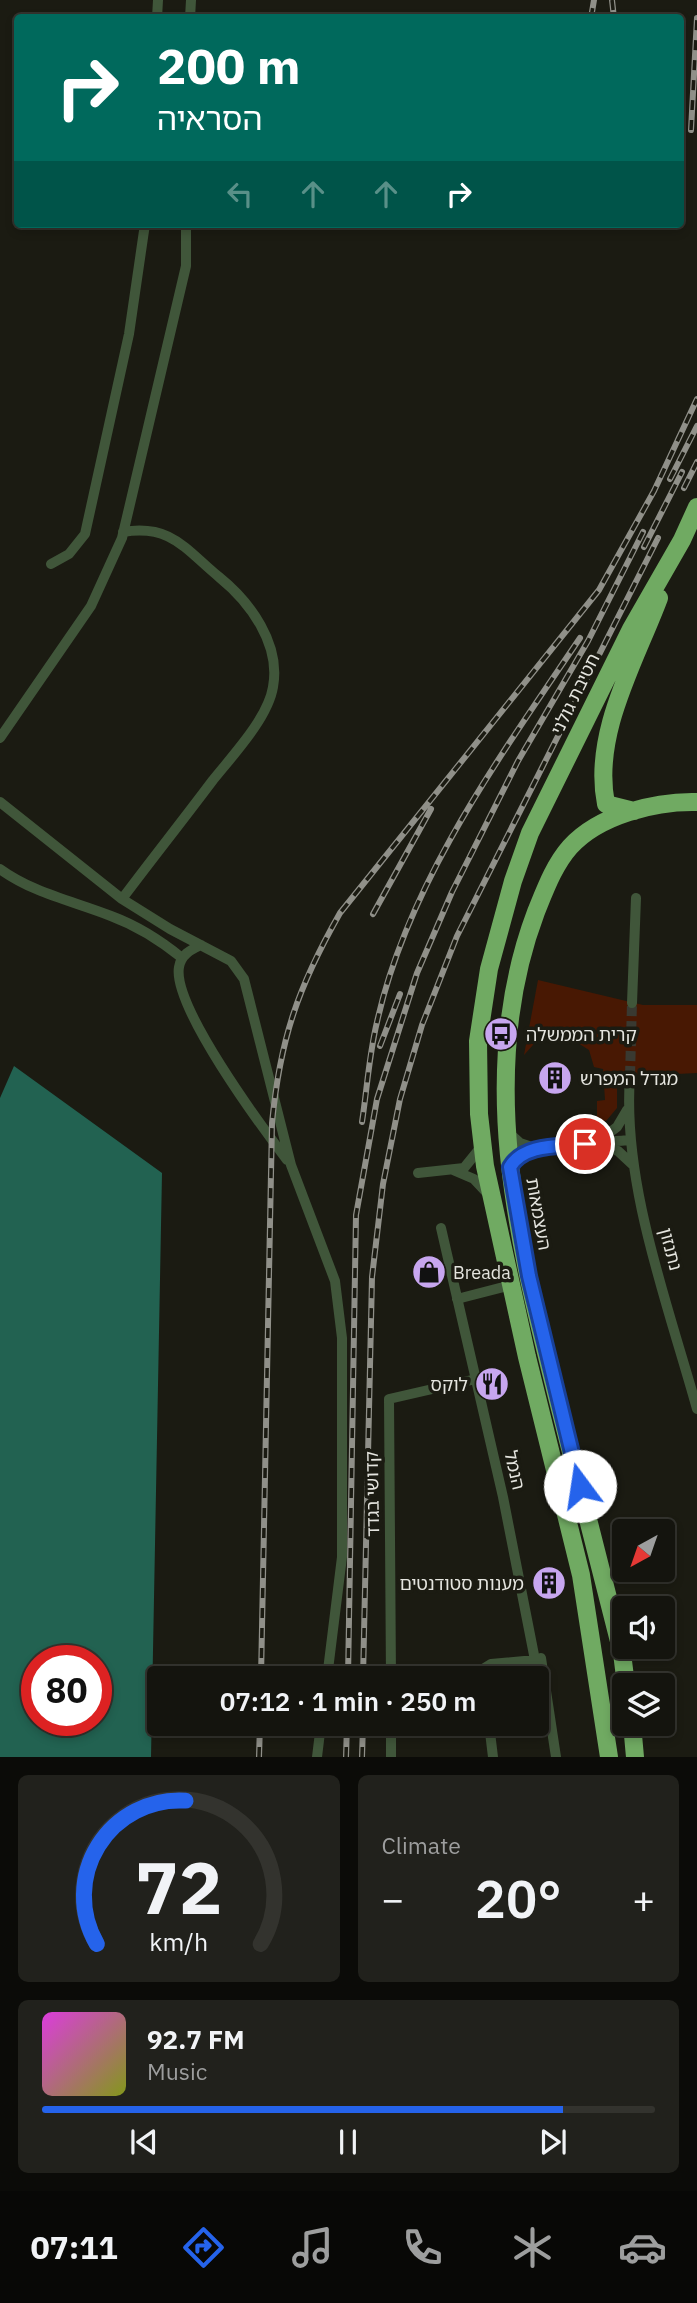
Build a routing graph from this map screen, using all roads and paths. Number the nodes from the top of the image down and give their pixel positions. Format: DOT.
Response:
graph roads {
  1 [pos="144,228"];
  2 [pos="187,228"];
  3 [pos="697,507"];
  4 [pos="124,532"];
  5 [pos="682,540"];
  6 [pos="51,565"];
  7 [pos="0,738"];
  8 [pos="0,802"];
  9 [pos="697,802"];
  10 [pos="637,812"];
  11 [pos="0,869"];
  12 [pos="636,898"];
  13 [pos="122,899"];
  14 [pos="201,945"];
  15 [pos="182,957"];
  16 [pos="632,1003"];
  17 [pos="629,1076"];
  18 [pos="628,1108"];
  19 [pos="506,1130"];
  20 [pos="633,1142"];
  21 [pos="482,1144"];
  22 [pos="585,1144"];
  23 [pos="538,1149"];
  24 [pos="291,1165"];
  25 [pos="632,1165"];
  26 [pos="510,1167"];
  27 [pos="453,1170"];
  28 [pos="418,1173"];
  29 [pos="638,1177"];
  30 [pos="491,1198"];
  31 [pos="441,1228"];
  32 [pos="511,1285"];
  33 [pos="457,1300"];
  34 [pos="476,1379"];
  35 [pos="697,1409"];
  36 [pos="535,1660"];
  37 [pos="328,1666"];
  38 [pos="391,1666"];
  39 [pos="488,1666"];
  40 [pos="541,1666"];
  41 [pos="624,1673"];
  42 [pos="549,1732"];
  43 [pos="320,1736"];
  44 [pos="391,1736"];
  45 [pos="491,1736"];
  46 [pos="633,1736"];
  47 [pos="317,1757"];
  48 [pos="391,1757"];
  49 [pos="494,1757"];
  50 [pos="556,1757"];
  51 [pos="609,1757"];
  52 [pos="635,1757"];
  1 -- 6 [label="street"];
  2 -- 4 [label="street"];
  3 -- 5 [label="highway, חטיבת גולני"];
  4 -- 7 [label="street"];
  4 -- 13 [label="street"];
  5 -- 10 [label="highway"];
  5 -- 21 [label="highway, חטיבת גולני"];
  8 -- 13 [label="street"];
  9 -- 10 [label="highway, העצמאות"];
  10 -- 19 [label="highway, העצמאות"];
  11 -- 15 [label="street"];
  12 -- 16 [label="street"];
  13 -- 14 [label="street"];
  14 -- 15 [label="street"];
  14 -- 24 [label="street"];
  15 -- 24 [label="street"];
  17 -- 18 [label="street, נתנזון"];
  18 -- 20 [label="street, נתנזון"];
  18 -- 22 [label="street"];
  19 -- 23 [label="street"];
  19 -- 26 [label="highway, העצמאות"];
  20 -- 22 [label="street"];
  20 -- 25 [label="street, נתנזון"];
  20 -- 29 [label="street, נתנזון"];
  21 -- 27 [label="street"];
  21 -- 30 [label="highway"];
  22 -- 23 [label="street"];
  22 -- 25 [label="street"];
  23 -- 26 [label="street"];
  24 -- 37 [label="street"];
  25 -- 29 [label="street, נתנזון"];
  26 -- 41 [label="highway, העצמאות"];
  27 -- 28 [label="street"];
  27 -- 30 [label="street"];
  29 -- 35 [label="street, נתנזון"];
  30 -- 32 [label="highway"];
  31 -- 33 [label="street, הנמל"];
  32 -- 33 [label="street"];
  32 -- 51 [label="highway"];
  33 -- 34 [label="street, הנמל"];
  34 -- 36 [label="street, הנמל"];
  34 -- 38 [label="street, קדושי בגדד"];
  36 -- 39 [label="street"];
  36 -- 40 [label="street, הנמל"];
  42 -- 50 [label="street"];
  43 -- 47 [label="street"];
  44 -- 48 [label="street"];
  45 -- 49 [label="street"];
  46 -- 52 [label="highway"];
}
